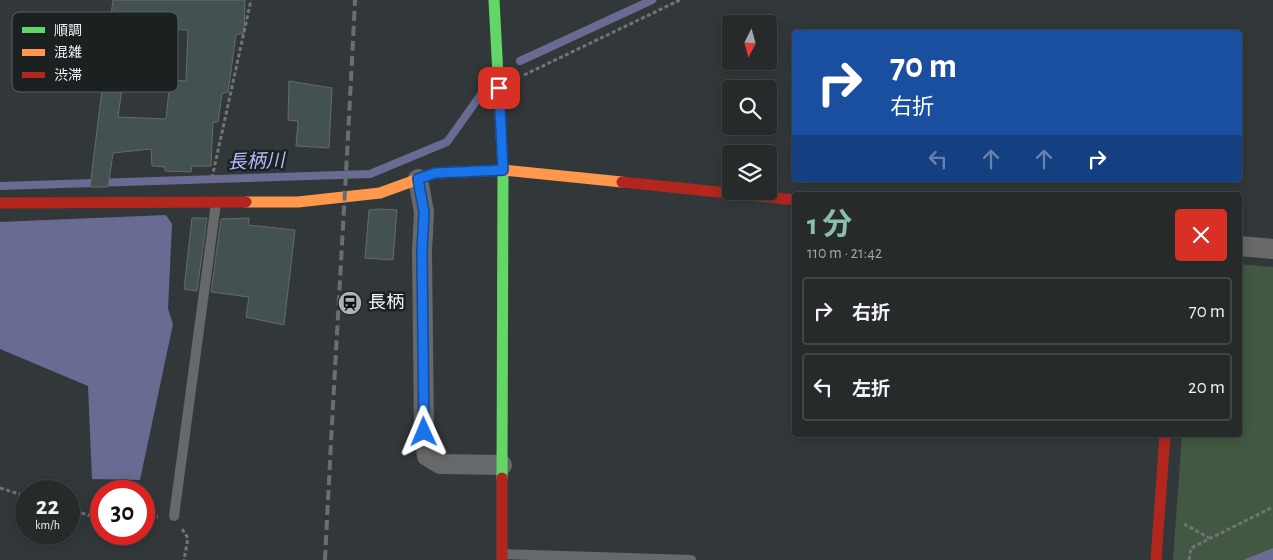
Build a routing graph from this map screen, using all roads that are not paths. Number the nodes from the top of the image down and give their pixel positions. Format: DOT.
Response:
graph roads {
  1 [pos="494,0"];
  2 [pos="503,170"];
  3 [pos="418,179"];
  4 [pos="792,200"];
  5 [pos="216,202"];
  6 [pos="0,203"];
  7 [pos="1242,246"];
  8 [pos="1273,249"];
  9 [pos="1165,437"];
  10 [pos="502,465"];
  11 [pos="174,516"];
  12 [pos="502,557"];
  13 [pos="690,560"];
  14 [pos="1156,560"];
  1 -- 2 [label="street"];
  2 -- 3 [label="street"];
  2 -- 4 [label="street"];
  2 -- 10 [label="street"];
  3 -- 5 [label="street"];
  3 -- 10 [label="street"];
  5 -- 6 [label="street"];
  5 -- 11 [label="lane"];
  7 -- 8 [label="street"];
  9 -- 14 [label="street"];
  10 -- 12 [label="street"];
  12 -- 13 [label="lane"];
}
